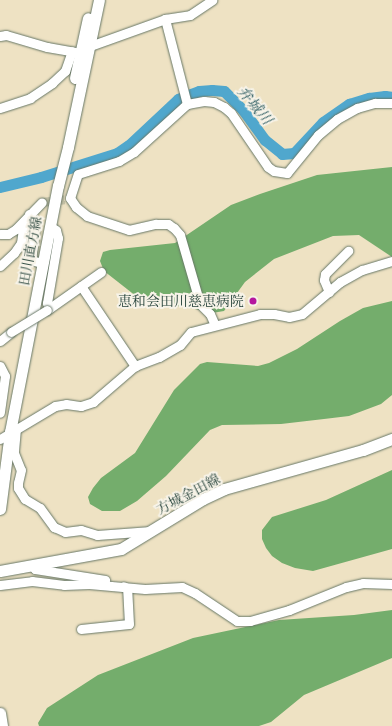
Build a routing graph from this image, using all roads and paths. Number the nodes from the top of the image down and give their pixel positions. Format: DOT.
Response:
graph roads {
  1 [pos="91,0"];
  2 [pos="98,0"];
  3 [pos="212,0"];
  4 [pos="200,4"];
  5 [pos="164,18"];
  6 [pos="0,36"];
  7 [pos="90,46"];
  8 [pos="76,52"];
  9 [pos="186,99"];
  10 [pos="392,103"];
  11 [pos="0,108"];
  12 [pos="65,146"];
  13 [pos="56,185"];
  14 [pos="42,202"];
  15 [pos="26,217"];
  16 [pos="51,227"];
  17 [pos="0,234"];
  18 [pos="348,251"];
  19 [pos="392,261"];
  20 [pos="38,262"];
  21 [pos="0,266"];
  22 [pos="101,272"];
  23 [pos="81,286"];
  24 [pos="329,292"];
  25 [pos="48,309"];
  26 [pos="215,325"];
  27 [pos="0,341"];
  28 [pos="0,366"];
  29 [pos="135,366"];
  30 [pos="0,413"];
  31 [pos="6,434"];
  32 [pos="392,440"];
  33 [pos="0,454"];
  34 [pos="0,509"];
  35 [pos="152,530"];
  36 [pos="32,566"];
  37 [pos="0,571"];
  38 [pos="392,584"];
  39 [pos="0,585"];
  40 [pos="127,588"];
  41 [pos="81,629"];
  42 [pos="0,713"];
  43 [pos="2,726"];
  1 -- 8 [label="main road, 田川直方線"];
  2 -- 7 [label="main road, 田川直方線"];
  3 -- 4 [label="street"];
  4 -- 5 [label="street"];
  5 -- 7 [label="street"];
  5 -- 9 [label="street"];
  6 -- 8 [label="street"];
  7 -- 8 [label="street"];
  7 -- 12 [label="main road, 田川直方線"];
  8 -- 11 [label="street"];
  8 -- 12 [label="main road, 田川直方線"];
  9 -- 10 [label="street"];
  9 -- 26 [label="street"];
  12 -- 13 [label="main road, 田川直方線"];
  13 -- 16 [label="main road, 田川直方線"];
  13 -- 20 [label="main road, 田川直方線"];
  14 -- 15 [label="street"];
  15 -- 17 [label="street"];
  15 -- 20 [label="street"];
  15 -- 21 [label="street"];
  16 -- 25 [label="street"];
  16 -- 31 [label="main road, 田川直方線"];
  18 -- 24 [label="street"];
  19 -- 24 [label="street"];
  20 -- 31 [label="main road, 田川直方線"];
  22 -- 23 [label="street"];
  23 -- 25 [label="street"];
  23 -- 29 [label="street"];
  24 -- 26 [label="street"];
  25 -- 27 [label="street, bridge"];
  26 -- 29 [label="street"];
  28 -- 30 [label="street"];
  29 -- 31 [label="street"];
  31 -- 33 [label="main road, 田川直方線"];
  31 -- 34 [label="main road, 田川直方線"];
  31 -- 35 [label="street"];
  32 -- 35 [label="main road, 方城金田線"];
  35 -- 36 [label="main road, 方城金田線"];
  36 -- 37 [label="main road, 方城金田線"];
  36 -- 40 [label="street"];
  38 -- 40 [label="street"];
  39 -- 40 [label="street"];
  40 -- 41 [label="street"];
  42 -- 43 [label="main road"];
}
